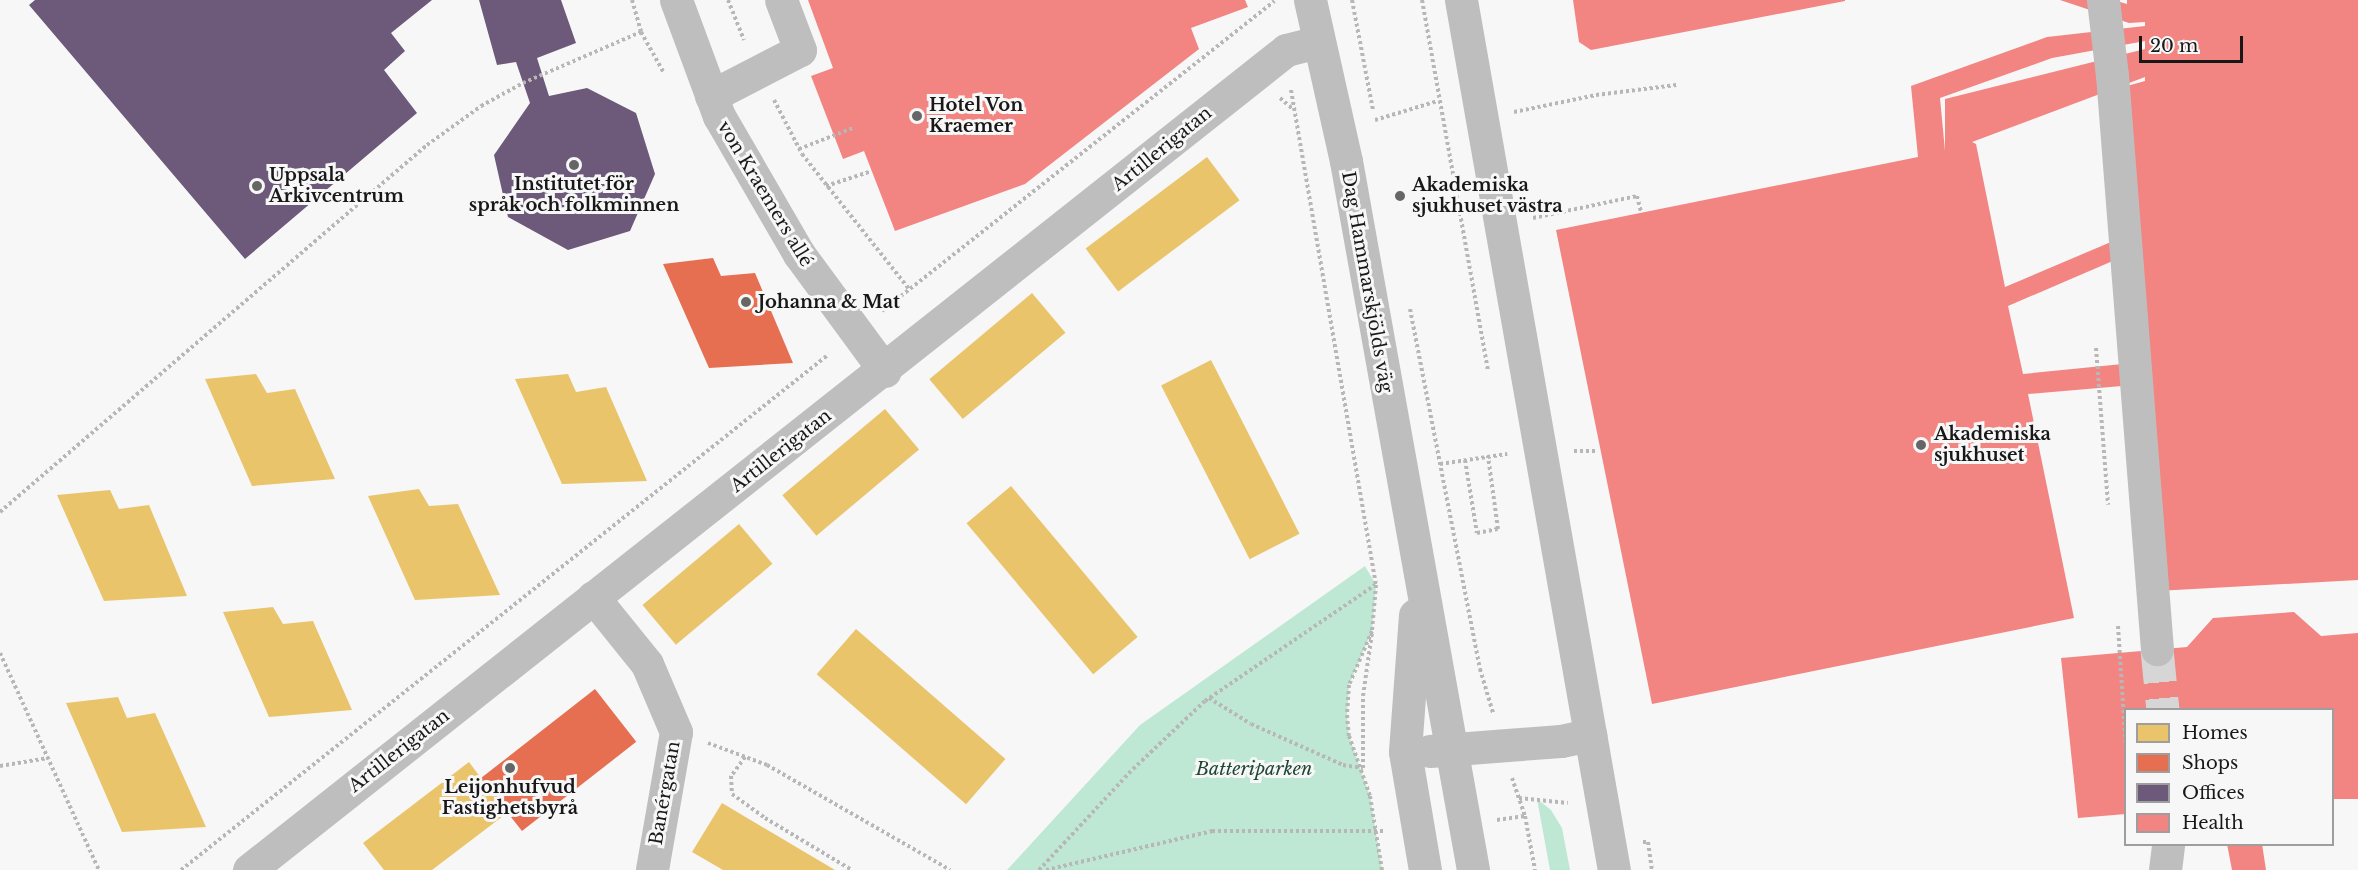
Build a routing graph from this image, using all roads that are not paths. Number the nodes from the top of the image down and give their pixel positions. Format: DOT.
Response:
graph roads {
  1 [pos="676,0"];
  2 [pos="781,0"];
  3 [pos="1310,0"];
  4 [pos="1461,0"];
  5 [pos="2103,0"];
  6 [pos="1317,42"];
  7 [pos="711,96"];
  8 [pos="885,371"];
  9 [pos="1419,565"];
  10 [pos="593,597"];
  11 [pos="2157,650"];
  12 [pos="1590,735"];
  13 [pos="1452,750"];
  14 [pos="1405,752"];
  15 [pos="2168,846"];
  16 [pos="249,870"];
  17 [pos="652,870"];
  18 [pos="1425,870"];
  19 [pos="1473,870"];
  20 [pos="1614,870"];
  21 [pos="2165,870"];
  1 -- 7 [label="street, von Kraemers allé"];
  2 -- 7 [label="street"];
  3 -- 6 [label="street, Dag Hammarskjölds väg"];
  4 -- 12 [label="street"];
  5 -- 11 [label="street"];
  6 -- 8 [label="street, Artillerigatan"];
  6 -- 9 [label="street, Dag Hammarskjölds väg"];
  7 -- 8 [label="street, von Kraemers allé"];
  8 -- 10 [label="street, Artillerigatan"];
  9 -- 13 [label="street, Dag Hammarskjölds väg"];
  9 -- 14 [label="street, Dag Hammarskjölds väg"];
  10 -- 16 [label="street, Artillerigatan"];
  10 -- 17 [label="street, Banérgatan"];
  12 -- 13 [label="street"];
  12 -- 20 [label="street"];
  13 -- 14 [label="street"];
  13 -- 19 [label="street, Dag Hammarskjölds väg"];
  14 -- 18 [label="street, Dag Hammarskjölds väg"];
  15 -- 21 [label="street"];
}
